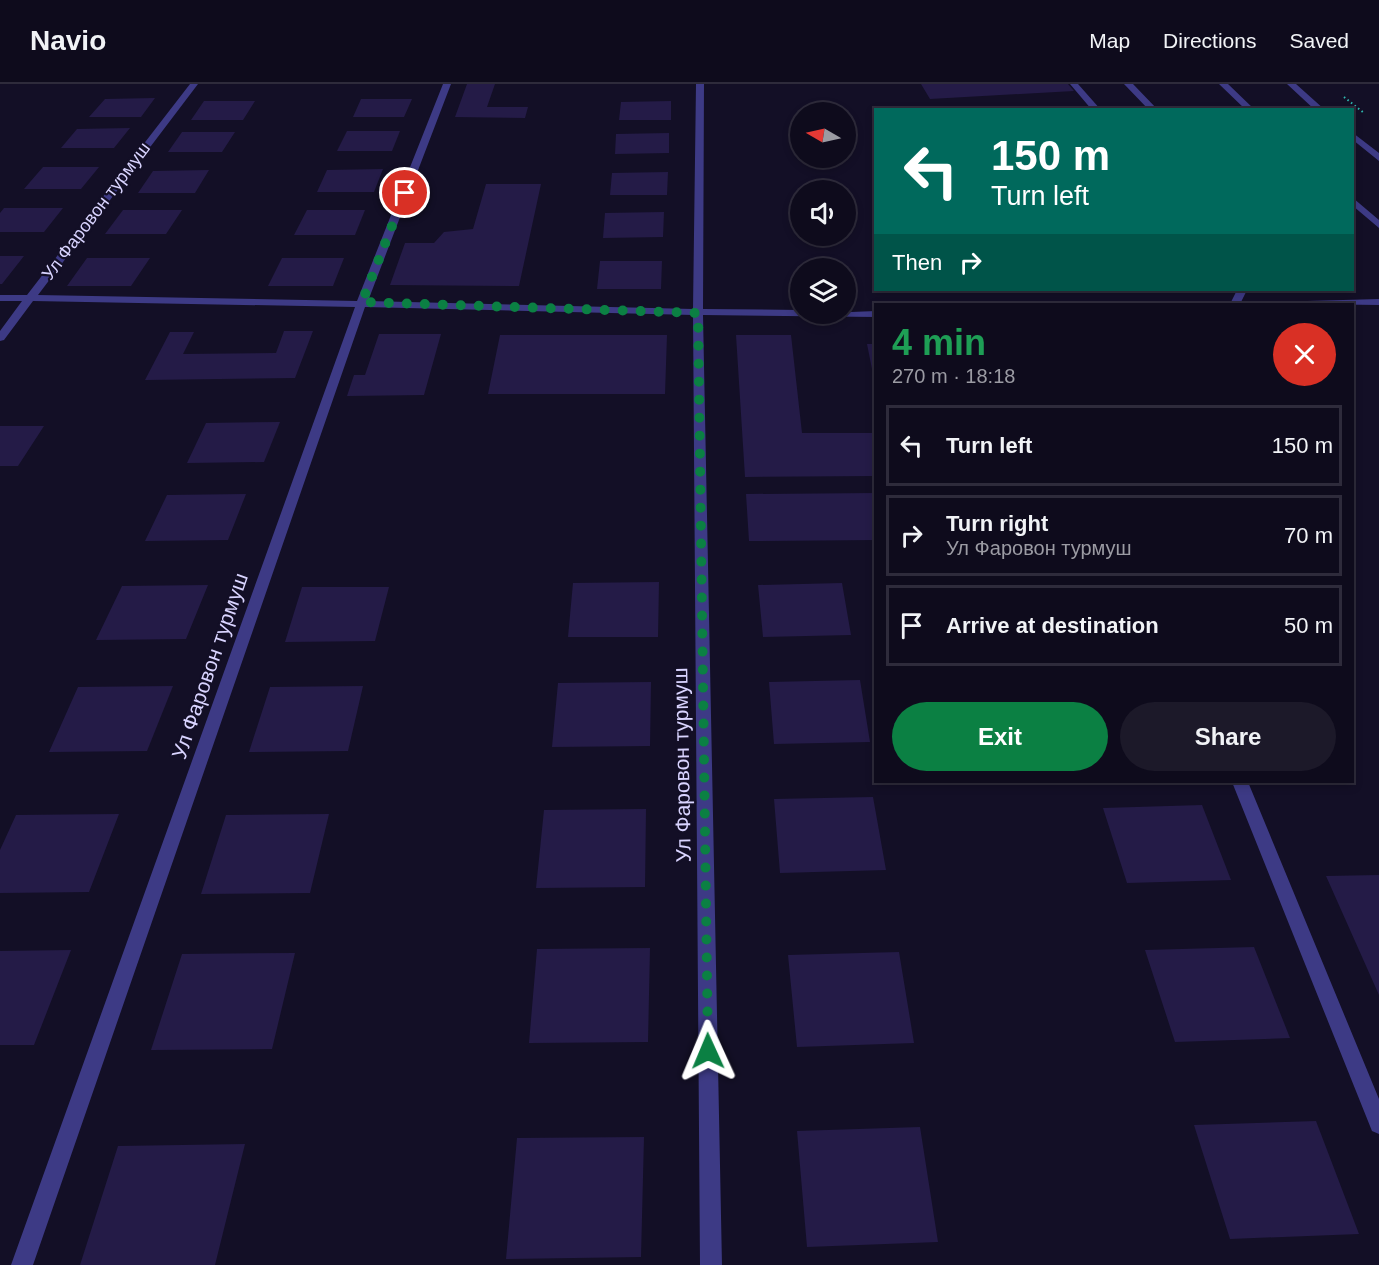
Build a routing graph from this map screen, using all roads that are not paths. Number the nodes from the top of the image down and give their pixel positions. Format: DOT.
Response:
graph roads {
  1 [pos="194,84"];
  2 [pos="447,84"];
  3 [pos="700,84"];
  4 [pos="1074,84"];
  5 [pos="1128,84"];
  6 [pos="1223,84"];
  7 [pos="1290,84"];
  8 [pos="1095,108"];
  9 [pos="1152,108"];
  10 [pos="1249,108"];
  11 [pos="1319,108"];
  12 [pos="1354,137"];
  13 [pos="1379,158"];
  14 [pos="1354,202"];
  15 [pos="1379,225"];
  16 [pos="0,298"];
  17 [pos="30,298"];
  18 [pos="362,302"];
  19 [pos="1379,302"];
  20 [pos="1343,303"];
  21 [pos="698,313"];
  22 [pos="874,314"];
  23 [pos="0,338"];
  24 [pos="1240,783"];
  25 [pos="1379,1124"];
  26 [pos="22,1265"];
  27 [pos="711,1265"];
  1 -- 17 [label="street, Ул Фаровон турмуш"];
  2 -- 18 [label="street, Ул Фаровон турмуш"];
  3 -- 21 [label="street, Ул Фаровон турмуш"];
  4 -- 8 [label="street"];
  5 -- 9 [label="street"];
  6 -- 10 [label="street"];
  7 -- 11 [label="street"];
  12 -- 13 [label="street"];
  14 -- 15 [label="street"];
  16 -- 17 [label="street"];
  17 -- 18 [label="street"];
  17 -- 23 [label="street, Ул Фаровон турмуш"];
  18 -- 21 [label="street"];
  18 -- 26 [label="street, Ул Фаровон турмуш"];
  19 -- 20 [label="street"];
  21 -- 22 [label="street"];
  21 -- 27 [label="street, Ул Фаровон турмуш"];
  24 -- 25 [label="street"];
}
